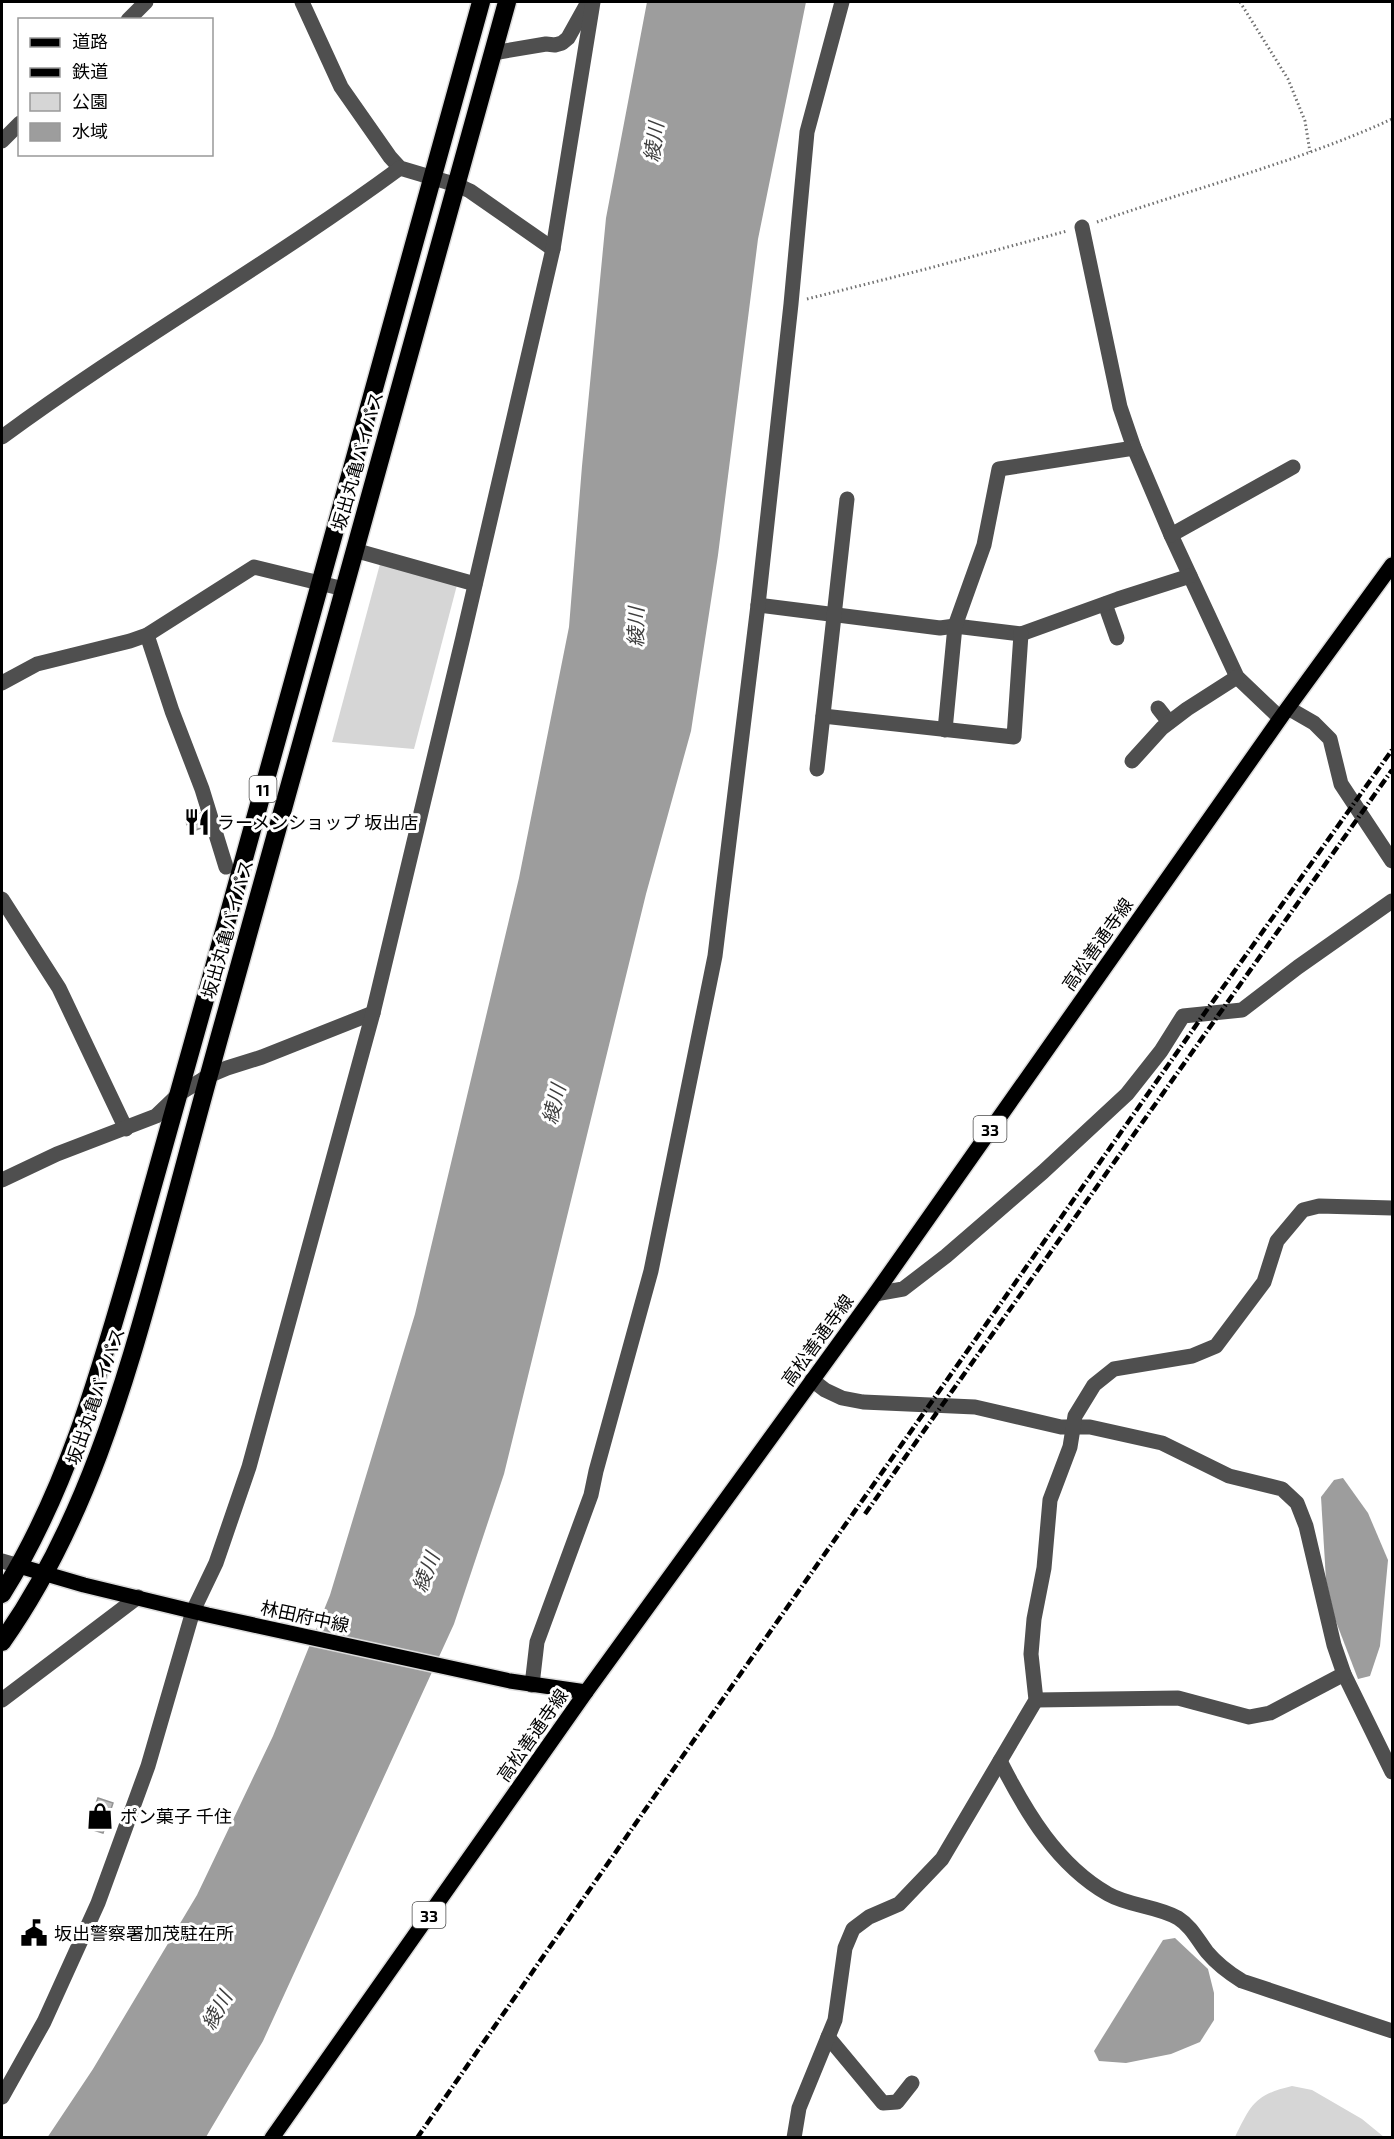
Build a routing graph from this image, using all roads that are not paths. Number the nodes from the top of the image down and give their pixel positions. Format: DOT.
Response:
graph roads {
  1 [pos="147,2"];
  2 [pos="302,2"];
  3 [pos="481,2"];
  4 [pos="507,2"];
  5 [pos="590,2"];
  6 [pos="842,2"];
  7 [pos="130,18"];
  8 [pos="493,53"];
  9 [pos="18,125"];
  10 [pos="2,141"];
  11 [pos="400,168"];
  12 [pos="433,178"];
  13 [pos="457,185"];
  14 [pos="1082,227"];
  15 [pos="553,249"];
  16 [pos="2,437"];
  17 [pos="1134,448"];
  18 [pos="1293,467"];
  19 [pos="847,499"];
  20 [pos="1171,535"];
  21 [pos="354,550"];
  22 [pos="1392,566"];
  23 [pos="1190,576"];
  24 [pos="320,582"];
  25 [pos="475,584"];
  26 [pos="344,589"];
  27 [pos="1104,604"];
  28 [pos="758,605"];
  29 [pos="834,614"];
  30 [pos="955,626"];
  31 [pos="1022,634"];
  32 [pos="147,635"];
  33 [pos="1117,638"];
  34 [pos="1237,677"];
  35 [pos="2,683"];
  36 [pos="1158,708"];
  37 [pos="1284,713"];
  38 [pos="823,717"];
  39 [pos="1169,722"];
  40 [pos="945,730"];
  41 [pos="1132,761"];
  42 [pos="817,769"];
  43 [pos="1392,861"];
  44 [pos="226,867"];
  45 [pos="2,899"];
  46 [pos="1392,901"];
  47 [pos="373,1013"];
  48 [pos="208,1076"];
  49 [pos="179,1094"];
  50 [pos="126,1129"];
  51 [pos="2,1180"];
  52 [pos="1392,1208"];
  53 [pos="874,1294"];
  54 [pos="812,1380"];
  55 [pos="1072,1427"];
  56 [pos="10,1564"];
  57 [pos="46,1574"];
  58 [pos="2,1594"];
  59 [pos="138,1597"];
  60 [pos="193,1611"];
  61 [pos="2,1642"];
  62 [pos="1344,1674"];
  63 [pos="532,1684"];
  64 [pos="586,1692"];
  65 [pos="2,1700"];
  66 [pos="1036,1700"];
  67 [pos="1000,1761"];
  68 [pos="1392,1772"];
  69 [pos="1392,2031"];
  70 [pos="828,2037"];
  71 [pos="912,2082"];
  72 [pos="2,2097"];
  73 [pos="272,2138"];
  74 [pos="794,2138"];
  1 -- 7 [label="street"];
  2 -- 11 [label="street"];
  3 -- 12 [label="highway, 坂出丸亀バイパス / 11"];
  4 -- 8 [label="highway, 坂出丸亀バイパス / 11"];
  5 -- 8 [label="street"];
  5 -- 15 [label="street"];
  6 -- 28 [label="street"];
  8 -- 13 [label="highway, 坂出丸亀バイパス / 11"];
  9 -- 10 [label="street"];
  11 -- 12 [label="street"];
  11 -- 16 [label="street"];
  12 -- 13 [label="street"];
  12 -- 24 [label="highway, 坂出丸亀バイパス / 11"];
  13 -- 15 [label="street"];
  13 -- 21 [label="highway, 坂出丸亀バイパス / 11"];
  14 -- 17 [label="street"];
  15 -- 25 [label="street"];
  17 -- 20 [label="street"];
  17 -- 30 [label="street"];
  18 -- 20 [label="street"];
  19 -- 29 [label="street"];
  20 -- 23 [label="street"];
  21 -- 25 [label="street"];
  21 -- 26 [label="highway, 坂出丸亀バイパス / 11"];
  22 -- 37 [label="main road, 高松善通寺線 / 33"];
  23 -- 27 [label="street"];
  23 -- 34 [label="street"];
  24 -- 26 [label="street"];
  24 -- 32 [label="street"];
  24 -- 49 [label="highway, 坂出丸亀バイパス / 11"];
  25 -- 47 [label="street"];
  26 -- 48 [label="highway, 坂出丸亀バイパス / 11"];
  27 -- 31 [label="street"];
  27 -- 33 [label="street"];
  28 -- 29 [label="street"];
  28 -- 63 [label="street"];
  29 -- 30 [label="street"];
  29 -- 38 [label="street"];
  30 -- 31 [label="street"];
  30 -- 40 [label="street"];
  31 -- 40 [label="street"];
  32 -- 35 [label="street"];
  32 -- 44 [label="street"];
  34 -- 37 [label="street"];
  34 -- 39 [label="street"];
  36 -- 39 [label="street"];
  37 -- 43 [label="street"];
  37 -- 53 [label="main road, 高松善通寺線 / 33"];
  38 -- 40 [label="street"];
  38 -- 42 [label="street"];
  39 -- 41 [label="street"];
  45 -- 50 [label="street"];
  46 -- 53 [label="street"];
  47 -- 48 [label="street"];
  47 -- 60 [label="street"];
  48 -- 49 [label="street"];
  48 -- 57 [label="highway, 坂出丸亀バイパス / 11"];
  49 -- 50 [label="street"];
  49 -- 56 [label="highway, 坂出丸亀バイパス / 11"];
  50 -- 51 [label="street"];
  52 -- 55 [label="street"];
  53 -- 54 [label="main road, 高松善通寺線 / 33"];
  54 -- 55 [label="street"];
  54 -- 64 [label="main road, 高松善通寺線 / 33"];
  55 -- 62 [label="street"];
  55 -- 66 [label="street"];
  56 -- 57 [label="main road, 林田府中線"];
  56 -- 58 [label="highway, 坂出丸亀バイパス / 11"];
  57 -- 59 [label="main road, 林田府中線"];
  57 -- 61 [label="highway, 坂出丸亀バイパス / 11"];
  59 -- 60 [label="main road, 林田府中線"];
  59 -- 65 [label="street"];
  60 -- 63 [label="main road, 林田府中線"];
  60 -- 72 [label="street"];
  62 -- 66 [label="street"];
  62 -- 68 [label="street"];
  63 -- 64 [label="main road, 林田府中線"];
  64 -- 73 [label="main road, 高松善通寺線 / 33"];
  66 -- 67 [label="street"];
  67 -- 69 [label="street"];
  67 -- 70 [label="street"];
  70 -- 71 [label="street"];
  70 -- 74 [label="street"];
}
